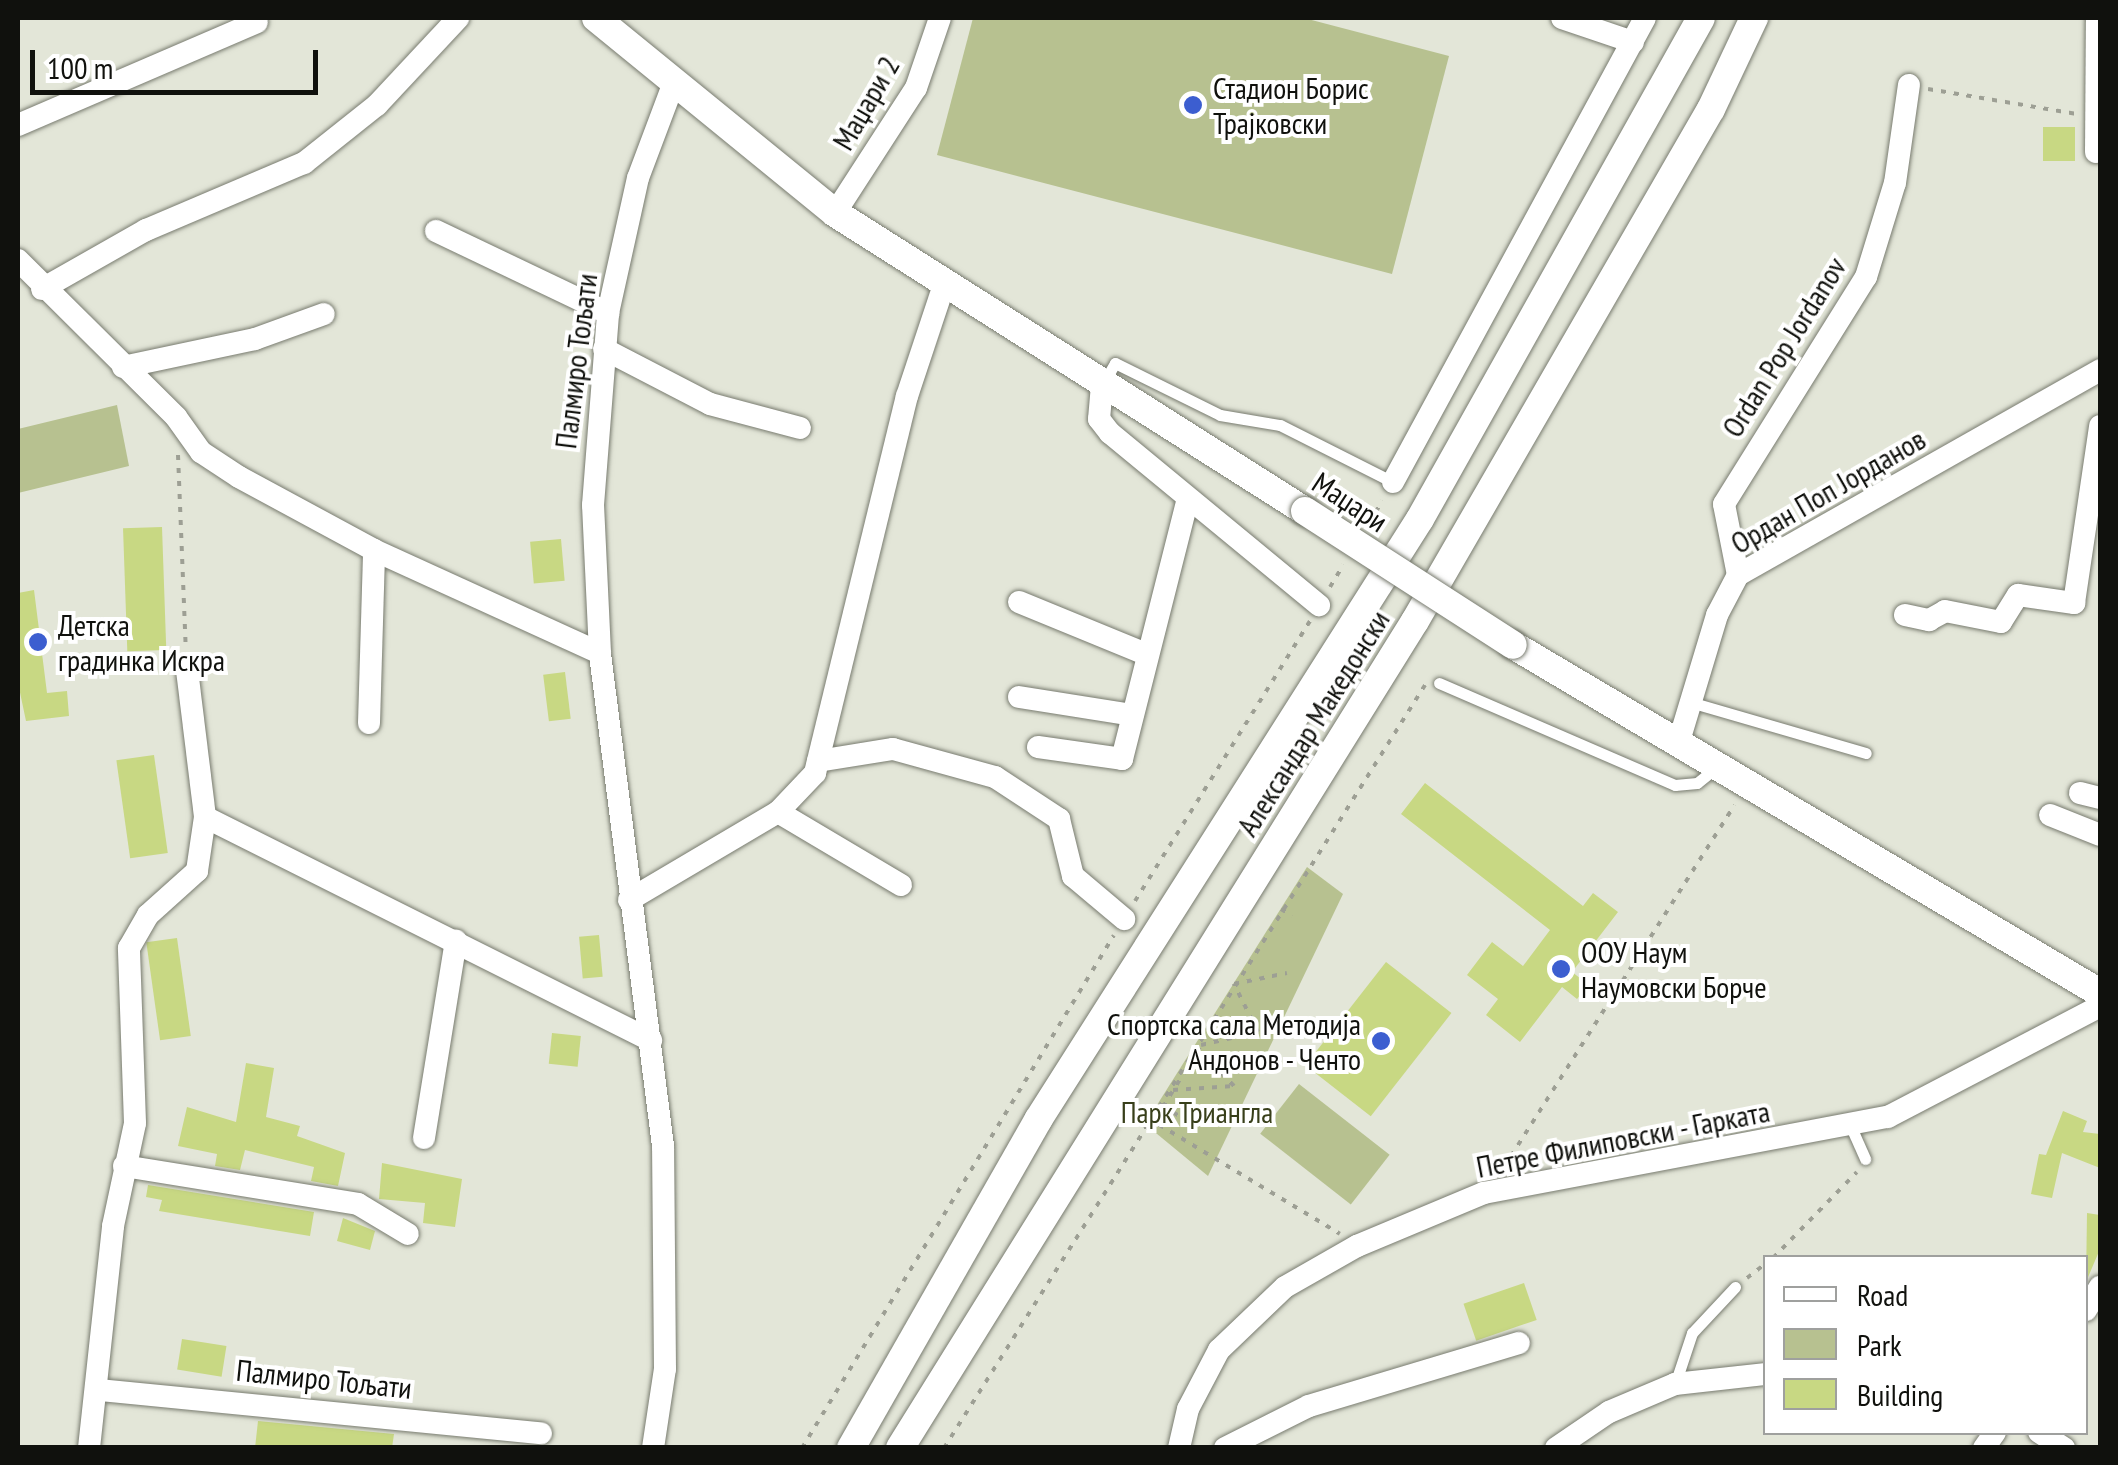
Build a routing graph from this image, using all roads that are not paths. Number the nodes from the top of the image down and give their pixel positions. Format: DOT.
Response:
graph roads {
  1 [pos="458,18"];
  2 [pos="596,18"];
  3 [pos="940,18"];
  4 [pos="1562,18"];
  5 [pos="1646,18"];
  6 [pos="1701,18"];
  7 [pos="1754,18"];
  8 [pos="2097,18"];
  9 [pos="257,22"];
  10 [pos="1633,42"];
  11 [pos="673,84"];
  12 [pos="1909,85"];
  13 [pos="18,126"];
  14 [pos="2096,152"];
  15 [pos="835,213"];
  16 [pos="436,231"];
  17 [pos="18,260"];
  18 [pos="944,285"];
  19 [pos="42,289"];
  20 [pos="608,313"];
  21 [pos="324,314"];
  22 [pos="604,349"];
  23 [pos="123,367"];
  24 [pos="2100,370"];
  25 [pos="1102,385"];
  26 [pos="2100,426"];
  27 [pos="800,428"];
  28 [pos="1393,482"];
  29 [pos="1188,499"];
  30 [pos="374,550"];
  31 [pos="1738,576"];
  32 [pos="1019,602"];
  33 [pos="1319,606"];
  34 [pos="1905,615"];
  35 [pos="600,654"];
  36 [pos="1148,655"];
  37 [pos="187,670"];
  38 [pos="1439,683"];
  39 [pos="1019,696"];
  40 [pos="1690,702"];
  41 [pos="1133,715"];
  42 [pos="369,723"];
  43 [pos="1679,741"];
  44 [pos="1038,747"];
  45 [pos="1866,753"];
  46 [pos="818,761"];
  47 [pos="1721,764"];
  48 [pos="778,812"];
  49 [pos="2050,815"];
  50 [pos="205,817"];
  51 [pos="2100,835"];
  52 [pos="901,885"];
  53 [pos="629,900"];
  54 [pos="1124,918"];
  55 [pos="456,941"];
  56 [pos="2100,993"];
  57 [pos="2100,1006"];
  58 [pos="651,1040"];
  59 [pos="1851,1127"];
  60 [pos="424,1138"];
  61 [pos="1865,1160"];
  62 [pos="124,1166"];
  63 [pos="408,1234"];
  64 [pos="1735,1287"];
  65 [pos="1519,1343"];
  66 [pos="1763,1374"];
  67 [pos="1676,1384"];
  68 [pos="99,1390"];
  69 [pos="541,1433"];
  70 [pos="89,1448"];
  71 [pos="653,1448"];
  72 [pos="851,1448"];
  73 [pos="900,1448"];
  74 [pos="1179,1448"];
  75 [pos="1226,1448"];
  76 [pos="1556,1448"];
  1 -- 19 [label="street"];
  2 -- 11 [label="street, Маџари"];
  3 -- 15 [label="street, Маџари 2"];
  4 -- 10 [label="street"];
  5 -- 10 [label="street"];
  6 -- 72 [label="street, Александар Македонски"];
  7 -- 73 [label="street, Александар Македонски"];
  8 -- 14 [label="street"];
  9 -- 13 [label="street"];
  10 -- 28 [label="street"];
  11 -- 15 [label="street, Маџари"];
  11 -- 20 [label="street, Палмиро Тољати"];
  12 -- 31 [label="street, Ordan Pop Jordanov"];
  15 -- 18 [label="street, Маџари"];
  16 -- 20 [label="street"];
  17 -- 19 [label="street"];
  18 -- 25 [label="street, Маџари"];
  18 -- 46 [label="street"];
  19 -- 23 [label="street"];
  20 -- 22 [label="street, Палмиро Тољати"];
  21 -- 23 [label="street"];
  22 -- 27 [label="street"];
  22 -- 35 [label="street, Палмиро Тољати"];
  23 -- 30 [label="street"];
  24 -- 31 [label="street, Ордан Поп Јорданов"];
  25 -- 28 [label="lane"];
  25 -- 29 [label="street"];
  25 -- 43 [label="street, Маџари, bridge"];
  26 -- 34 [label="street"];
  29 -- 33 [label="street"];
  29 -- 36 [label="street"];
  30 -- 35 [label="street"];
  30 -- 42 [label="street"];
  31 -- 40 [label="street, Ордан Поп Јорданов"];
  32 -- 36 [label="street"];
  35 -- 53 [label="street, Палмиро Тољати"];
  36 -- 41 [label="street"];
  37 -- 50 [label="street"];
  38 -- 47 [label="lane"];
  39 -- 41 [label="street"];
  40 -- 43 [label="street, Ордан Поп Јорданов"];
  40 -- 45 [label="lane"];
  41 -- 44 [label="street"];
  43 -- 47 [label="street, Маџари"];
  46 -- 48 [label="street"];
  46 -- 54 [label="street"];
  47 -- 56 [label="street, Маџари"];
  48 -- 52 [label="street"];
  48 -- 53 [label="street"];
  49 -- 51 [label="street"];
  50 -- 55 [label="street"];
  50 -- 62 [label="street"];
  53 -- 58 [label="street, Палмиро Тољати"];
  55 -- 58 [label="street"];
  55 -- 60 [label="street"];
  57 -- 59 [label="street, Петре Филиповски - Гарката"];
  58 -- 71 [label="street, Палмиро Тољати"];
  59 -- 61 [label="lane"];
  59 -- 74 [label="street, Петре Филиповски - Гарката"];
  62 -- 63 [label="street"];
  62 -- 68 [label="street"];
  64 -- 67 [label="lane"];
  65 -- 75 [label="street"];
  66 -- 67 [label="street"];
  67 -- 76 [label="street"];
  68 -- 69 [label="street, Палмиро Тољати"];
  68 -- 70 [label="street"];
}
